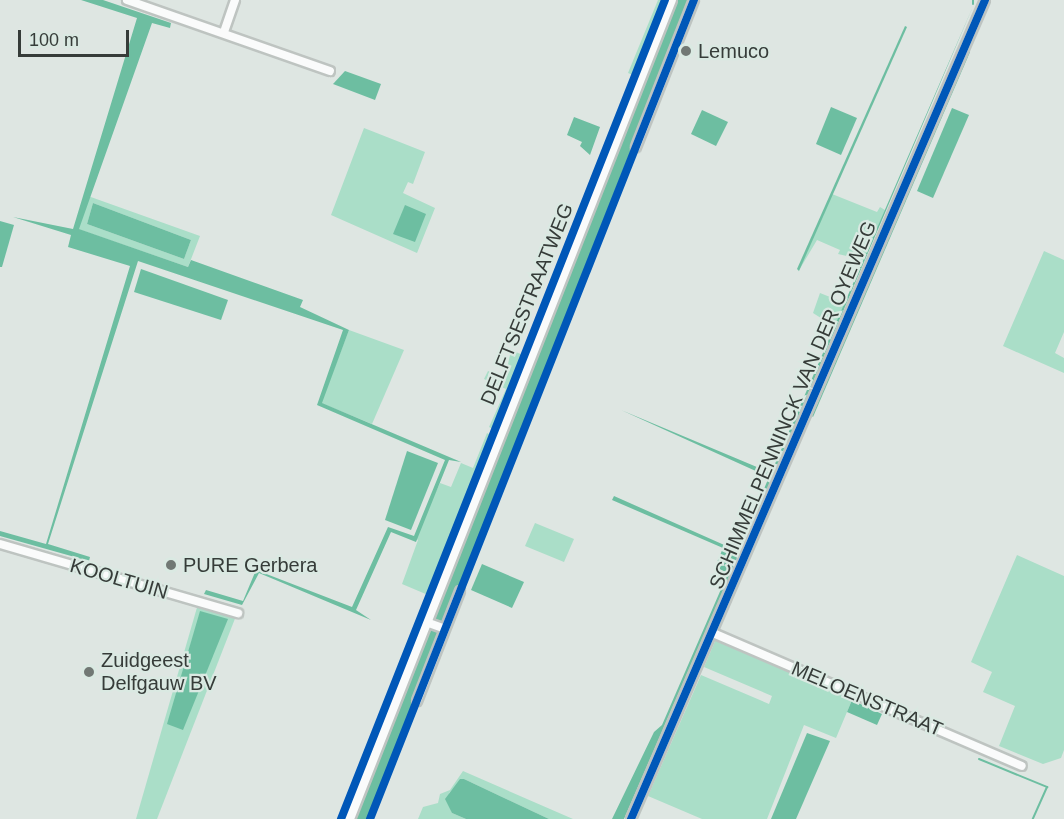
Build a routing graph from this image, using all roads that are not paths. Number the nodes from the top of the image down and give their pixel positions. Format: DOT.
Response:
graph roads {
  1 [pos="127,0"];
  2 [pos="235,0"];
  3 [pos="671,0"];
  4 [pos="694,0"];
  5 [pos="985,0"];
  6 [pos="224,32"];
  7 [pos="330,71"];
  8 [pos="636,147"];
  9 [pos="0,544"];
  10 [pos="460,591"];
  11 [pos="238,613"];
  12 [pos="428,622"];
  13 [pos="444,629"];
  14 [pos="713,633"];
  15 [pos="417,701"];
  16 [pos="1022,766"];
  17 [pos="349,819"];
  18 [pos="632,819"];
  1 -- 6 [label="street"];
  2 -- 6 [label="street"];
  3 -- 12 [label="street, DELFTSESTRAATWEG"];
  4 -- 8 [label="street"];
  5 -- 14 [label="street, SCHIMMELPENNINCK VAN DER OYEWEG"];
  6 -- 7 [label="street"];
  9 -- 11 [label="street, KOOLTUIN"];
  10 -- 13 [label="street"];
  12 -- 13 [label="street"];
  12 -- 17 [label="street, DELFTSESTRAATWEG"];
  13 -- 15 [label="street"];
  14 -- 16 [label="street, MELOENSTRAAT"];
  14 -- 18 [label="street, SCHIMMELPENNINCK VAN DER OYEWEG"];
}
